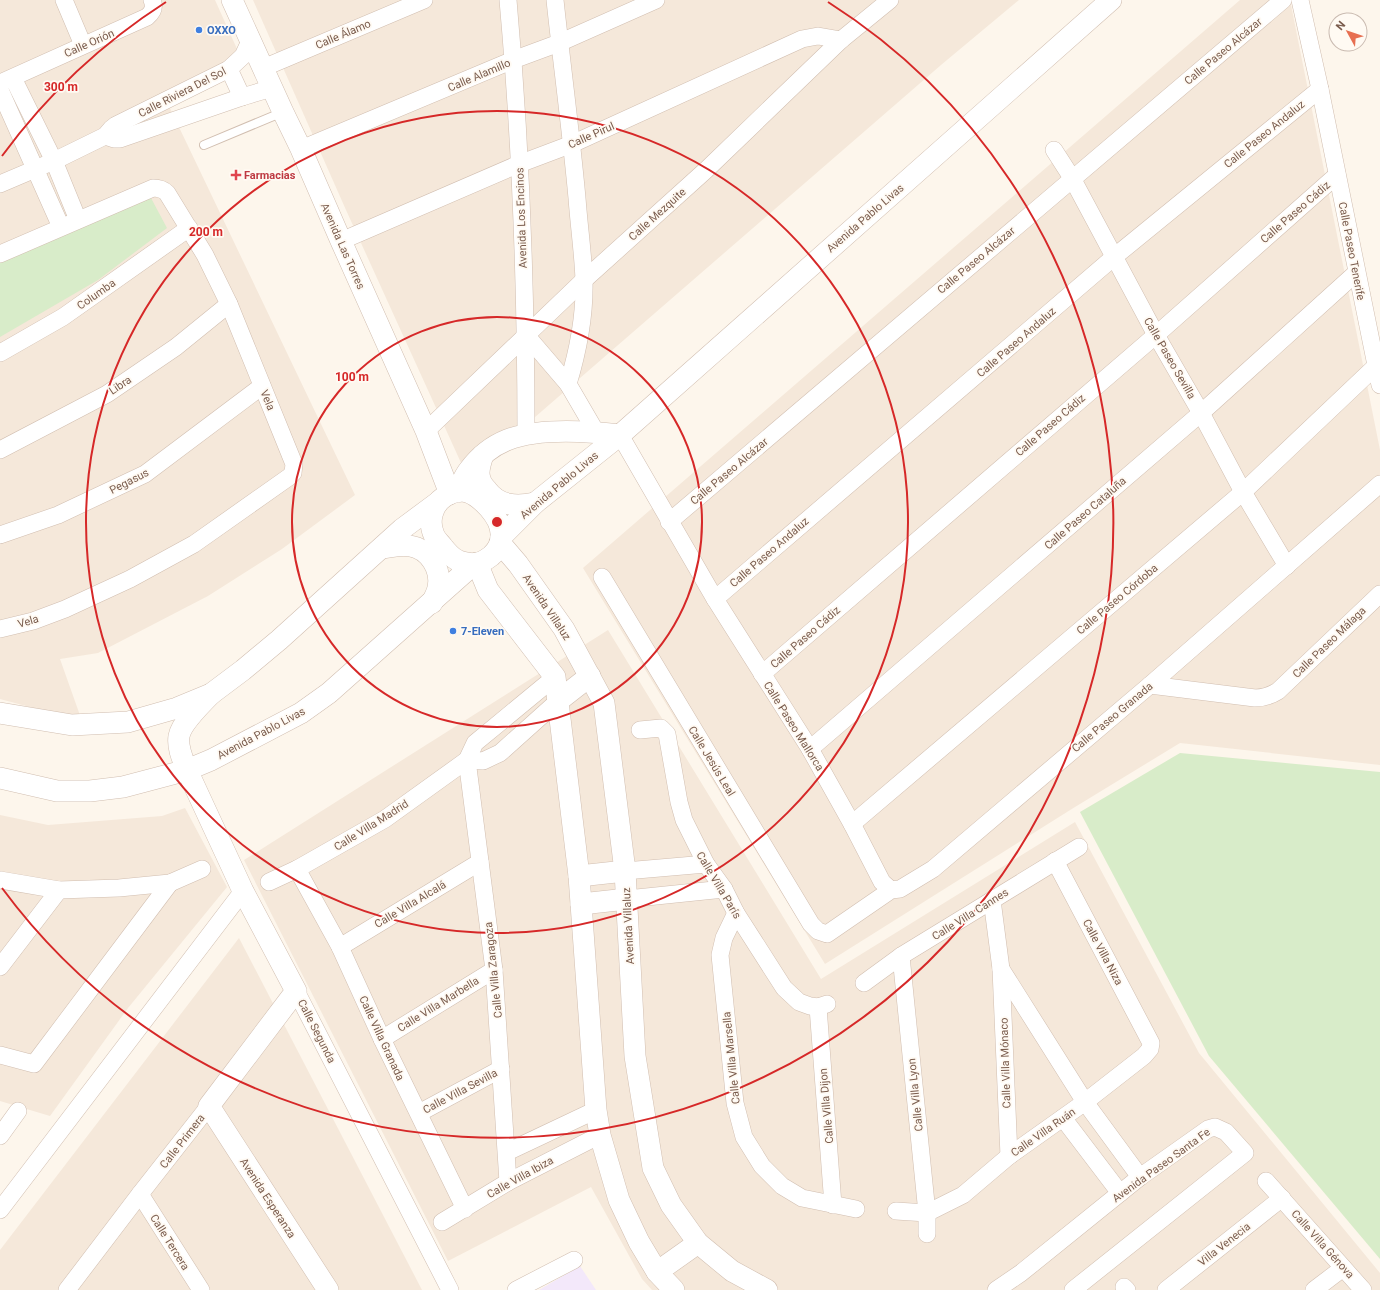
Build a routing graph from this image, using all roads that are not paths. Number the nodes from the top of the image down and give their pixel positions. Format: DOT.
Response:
graph roads {
  1 [pos="64,0"];
  2 [pos="152,0"];
  3 [pos="232,0"];
  4 [pos="424,0"];
  5 [pos="508,0"];
  6 [pos="554,0"];
  7 [pos="656,0"];
  8 [pos="890,0"];
  9 [pos="1111,0"];
  10 [pos="1283,0"];
  11 [pos="1300,0"];
  12 [pos="841,40"];
  13 [pos="250,41"];
  14 [pos="559,43"];
  15 [pos="83,45"];
  16 [pos="513,60"];
  17 [pos="263,68"];
  18 [pos="229,69"];
  19 [pos="7,80"];
  20 [pos="272,88"];
  21 [pos="1320,88"];
  22 [pos="0,90"];
  23 [pos="176,95"];
  24 [pos="242,97"];
  25 [pos="283,112"];
  26 [pos="32,116"];
  27 [pos="185,116"];
  28 [pos="16,124"];
  29 [pos="105,136"];
  30 [pos="572,144"];
  31 [pos="204,145"];
  32 [pos="301,149"];
  33 [pos="1054,150"];
  34 [pos="54,161"];
  35 [pos="519,164"];
  36 [pos="36,168"];
  37 [pos="1337,175"];
  38 [pos="1072,178"];
  39 [pos="0,184"];
  40 [pos="78,220"];
  41 [pos="61,227"];
  42 [pos="189,228"];
  43 [pos="341,241"];
  44 [pos="0,254"];
  45 [pos="1114,257"];
  46 [pos="1356,273"];
  47 [pos="584,280"];
  48 [pos="230,304"];
  49 [pos="526,335"];
  50 [pos="1156,335"];
  51 [pos="0,353"];
  52 [pos="1376,366"];
  53 [pos="568,384"];
  54 [pos="1380,385"];
  55 [pos="262,386"];
  56 [pos="1201,413"];
  57 [pos="426,431"];
  58 [pos="596,432"];
  59 [pos="526,435"];
  60 [pos="620,435"];
  61 [pos="0,450"];
  62 [pos="483,455"];
  63 [pos="1380,484"];
  64 [pos="1243,492"];
  65 [pos="448,496"];
  66 [pos="535,503"];
  67 [pos="670,522"];
  68 [pos="0,535"];
  69 [pos="500,540"];
  70 [pos="382,548"];
  71 [pos="476,563"];
  72 [pos="518,564"];
  73 [pos="1287,566"];
  74 [pos="602,577"];
  75 [pos="488,590"];
  76 [pos="1380,594"];
  77 [pos="715,599"];
  78 [pos="432,602"];
  79 [pos="0,629"];
  80 [pos="585,667"];
  81 [pos="762,674"];
  82 [pos="555,677"];
  83 [pos="1150,685"];
  84 [pos="211,694"];
  85 [pos="558,700"];
  86 [pos="0,713"];
  87 [pos="640,730"];
  88 [pos="810,749"];
  89 [pos="467,760"];
  90 [pos="187,770"];
  91 [pos="0,778"];
  92 [pos="852,824"];
  93 [pos="1078,847"];
  94 [pos="1055,861"];
  95 [pos="480,862"];
  96 [pos="706,864"];
  97 [pos="202,869"];
  98 [pos="297,869"];
  99 [pos="625,871"];
  100 [pos="579,876"];
  101 [pos="0,880"];
  102 [pos="269,882"];
  103 [pos="170,883"];
  104 [pos="724,889"];
  105 [pos="59,890"];
  106 [pos="891,890"];
  107 [pos="243,891"];
  108 [pos="627,899"];
  109 [pos="992,900"];
  110 [pos="581,904"];
  111 [pos="736,913"];
  112 [pos="832,932"];
  113 [pos="340,947"];
  114 [pos="901,956"];
  115 [pos="0,967"];
  116 [pos="1001,969"];
  117 [pos="494,970"];
  118 [pos="864,982"];
  119 [pos="296,991"];
  120 [pos="822,1006"];
  121 [pos="382,1039"];
  122 [pos="1151,1043"];
  123 [pos="0,1055"];
  124 [pos="501,1069"];
  125 [pos="1086,1102"];
  126 [pos="209,1106"];
  127 [pos="596,1110"];
  128 [pos="18,1111"];
  129 [pos="419,1113"];
  130 [pos="1063,1118"];
  131 [pos="600,1135"];
  132 [pos="0,1136"];
  133 [pos="507,1152"];
  134 [pos="1009,1156"];
  135 [pos="1140,1177"];
  136 [pos="1266,1180"];
  137 [pos="508,1182"];
  138 [pos="1120,1193"];
  139 [pos="140,1194"];
  140 [pos="1282,1198"];
  141 [pos="833,1205"];
  142 [pos="465,1209"];
  143 [pos="856,1209"];
  144 [pos="0,1210"];
  145 [pos="896,1211"];
  146 [pos="927,1213"];
  147 [pos="442,1222"];
  148 [pos="927,1234"];
  149 [pos="698,1243"];
  150 [pos="574,1260"];
  151 [pos="1344,1268"];
  152 [pos="657,1272"];
  153 [pos="70,1289"];
  154 [pos="201,1290"];
  155 [pos="328,1290"];
  156 [pos="450,1290"];
  157 [pos="516,1290"];
  158 [pos="674,1290"];
  159 [pos="767,1290"];
  160 [pos="996,1290"];
  161 [pos="1074,1290"];
  162 [pos="1166,1290"];
  163 [pos="1314,1290"];
  164 [pos="1363,1290"];
  1 -- 15 [label="street"];
  2 -- 15 [label="street, Calle Orión"];
  3 -- 13 [label="street, Avenida Las Torres"];
  4 -- 17 [label="street, Calle Álamo"];
  5 -- 16 [label="street, Avenida Los Encinos"];
  6 -- 14 [label="street"];
  7 -- 14 [label="street, Calle Alamillo"];
  8 -- 12 [label="street, Calle Mezquite"];
  9 -- 60 [label="street, Avenida Pablo Livas"];
  10 -- 38 [label="street, Calle Paseo Alcázar"];
  11 -- 21 [label="street, Calle Paseo Tenerife"];
  12 -- 30 [label="street, Calle Pirul"];
  12 -- 47 [label="street, Calle Mezquite"];
  13 -- 17 [label="street, Avenida Las Torres"];
  13 -- 18 [label="street, Calle Riviera Del Sol"];
  14 -- 16 [label="street, Calle Alamillo"];
  14 -- 30 [label="street"];
  15 -- 19 [label="street, Calle Orión"];
  16 -- 32 [label="street, Calle Alamillo"];
  16 -- 35 [label="street, Avenida Los Encinos"];
  17 -- 20 [label="street, Avenida Las Torres"];
  18 -- 23 [label="street, Calle Riviera Del Sol"];
  18 -- 24 [label="street"];
  19 -- 26 [label="street, Calle Orión"];
  20 -- 24 [label="street, Calle Riviera Del Sol"];
  20 -- 25 [label="street, Avenida Las Torres"];
  21 -- 37 [label="street, Calle Paseo Tenerife"];
  21 -- 45 [label="street, Calle Paseo Andaluz"];
  22 -- 28 [label="street"];
  23 -- 27 [label="street"];
  23 -- 29 [label="street, Calle Riviera Del Sol"];
  24 -- 27 [label="street, Calle Riviera Del Sol"];
  25 -- 31 [label="lane"];
  25 -- 32 [label="street, Avenida Las Torres"];
  26 -- 28 [label="street"];
  26 -- 34 [label="street, Calle Orión"];
  27 -- 29 [label="street, Calle Riviera Del Sol"];
  28 -- 36 [label="street"];
  29 -- 34 [label="street, Calle Riviera Del Sol"];
  30 -- 35 [label="street, Calle Pirul"];
  30 -- 47 [label="street"];
  32 -- 43 [label="street, Avenida Las Torres"];
  33 -- 38 [label="street, Calle Paseo Sevilla"];
  34 -- 36 [label="street, Calle Riviera Del Sol"];
  34 -- 40 [label="street, Calle Orión"];
  35 -- 43 [label="street, Calle Pirul"];
  35 -- 49 [label="street, Avenida Los Encinos"];
  36 -- 39 [label="street, Calle Riviera Del Sol"];
  36 -- 41 [label="street"];
  37 -- 46 [label="street, Calle Paseo Tenerife"];
  37 -- 50 [label="street, Calle Paseo Cádiz"];
  38 -- 45 [label="street, Calle Paseo Sevilla"];
  38 -- 67 [label="street, Calle Paseo Alcázar"];
  40 -- 41 [label="street, Vela"];
  40 -- 42 [label="street, Vela"];
  41 -- 44 [label="street, Vela"];
  42 -- 48 [label="street, Vela"];
  42 -- 51 [label="street, Columba"];
  43 -- 57 [label="street, Avenida Las Torres"];
  45 -- 50 [label="street, Calle Paseo Sevilla"];
  45 -- 77 [label="street, Calle Paseo Andaluz"];
  46 -- 52 [label="street, Calle Paseo Tenerife"];
  46 -- 56 [label="street, Calle Paseo Cataluña"];
  47 -- 49 [label="street, Calle Mezquite"];
  47 -- 53 [label="street"];
  48 -- 55 [label="street, Vela"];
  48 -- 61 [label="street, Libra"];
  49 -- 53 [label="street"];
  49 -- 57 [label="street, Calle Mezquite"];
  49 -- 59 [label="street, Avenida Los Encinos"];
  50 -- 56 [label="street, Calle Paseo Sevilla"];
  50 -- 81 [label="street, Calle Paseo Cádiz"];
  52 -- 54 [label="street, Calle Paseo Tenerife"];
  52 -- 64 [label="street, Calle Paseo Córdoba"];
  53 -- 58 [label="street"];
  55 -- 68 [label="street, Pegasus"];
  55 -- 79 [label="street, Vela"];
  56 -- 64 [label="street, Calle Paseo Sevilla"];
  56 -- 88 [label="street, Calle Paseo Cataluña"];
  57 -- 65 [label="street, Avenida Las Torres"];
  58 -- 59 [label="street, Avenida Pablo Livas"];
  58 -- 60 [label="street, Avenida Pablo Livas"];
  59 -- 62 [label="street, Avenida Pablo Livas"];
  60 -- 66 [label="street, Avenida Pablo Livas"];
  60 -- 67 [label="street, Calle Paseo Mallorca"];
  62 -- 65 [label="street, Avenida Pablo Livas"];
  62 -- 66 [label="street"];
  63 -- 73 [label="street, Calle Paseo Granada"];
  64 -- 73 [label="street, Calle Paseo Sevilla"];
  64 -- 92 [label="street, Calle Paseo Córdoba"];
  65 -- 69 [label="street"];
  65 -- 70 [label="street, Avenida Pablo Livas"];
  65 -- 71 [label="street"];
  66 -- 69 [label="street, Avenida Pablo Livas"];
  67 -- 77 [label="street, Calle Paseo Mallorca"];
  69 -- 71 [label="street"];
  69 -- 72 [label="street, Avenida Villaluz"];
  70 -- 78 [label="street"];
  70 -- 84 [label="street, Avenida Pablo Livas"];
  71 -- 75 [label="street"];
  71 -- 78 [label="street, Avenida Pablo Livas"];
  72 -- 75 [label="street"];
  72 -- 80 [label="street, Avenida Villaluz"];
  73 -- 83 [label="street, Calle Paseo Granada"];
  74 -- 112 [label="street, Calle Jesús Leal"];
  75 -- 82 [label="street"];
  76 -- 83 [label="street, Calle Paseo Málaga"];
  77 -- 81 [label="street, Calle Paseo Mallorca"];
  78 -- 90 [label="street, Avenida Pablo Livas"];
  80 -- 82 [label="street"];
  80 -- 85 [label="street"];
  80 -- 99 [label="street, Avenida Villaluz"];
  81 -- 88 [label="street, Calle Paseo Mallorca"];
  82 -- 85 [label="street"];
  82 -- 89 [label="street, Calle Villa Madrid"];
  83 -- 106 [label="street, Calle Paseo Granada"];
  84 -- 86 [label="street, Avenida Pablo Livas"];
  84 -- 90 [label="street, Calle Segunda"];
  85 -- 89 [label="street"];
  85 -- 100 [label="street"];
  87 -- 96 [label="street, Calle Villa París"];
  88 -- 92 [label="street, Calle Paseo Mallorca"];
  89 -- 95 [label="street, Calle Villa Zaragoza"];
  89 -- 98 [label="street, Calle Villa Madrid"];
  90 -- 91 [label="street, Avenida Pablo Livas"];
  90 -- 107 [label="street, Calle Segunda"];
  92 -- 106 [label="street, Calle Paseo Mallorca"];
  93 -- 94 [label="street, Calle Villa Cannes"];
  94 -- 109 [label="street, Calle Villa Cannes"];
  94 -- 122 [label="street, Calle Villa Niza"];
  95 -- 113 [label="street, Calle Villa Alcalá"];
  95 -- 117 [label="street, Calle Villa Zaragoza"];
  96 -- 99 [label="street"];
  96 -- 104 [label="street, Calle Villa París"];
  97 -- 103 [label="street"];
  98 -- 102 [label="street, Calle Villa Madrid"];
  98 -- 113 [label="street, Calle Villa Granada"];
  99 -- 100 [label="street"];
  99 -- 108 [label="street, Avenida Villaluz"];
  100 -- 110 [label="street"];
  101 -- 105 [label="street"];
  103 -- 105 [label="street"];
  103 -- 123 [label="street"];
  104 -- 108 [label="street"];
  104 -- 111 [label="street, Calle Villa París"];
  105 -- 115 [label="street"];
  106 -- 112 [label="street, Calle Paseo Granada"];
  107 -- 119 [label="street, Calle Segunda"];
  107 -- 144 [label="street"];
  108 -- 110 [label="street"];
  108 -- 149 [label="street, Avenida Villaluz"];
  109 -- 114 [label="street, Calle Villa Cannes"];
  109 -- 116 [label="street, Calle Villa Mónaco"];
  110 -- 127 [label="street"];
  111 -- 120 [label="street, Calle Villa París"];
  111 -- 141 [label="street, Calle Villa Marsella"];
  113 -- 121 [label="street, Calle Villa Granada"];
  114 -- 118 [label="street, Calle Villa Cannes"];
  114 -- 146 [label="street, Calle Villa Lyon"];
  116 -- 125 [label="street, Calle Villa Mónaco"];
  116 -- 134 [label="street, Calle Villa Mónaco"];
  117 -- 121 [label="street, Calle Villa Marbella"];
  117 -- 124 [label="street, Calle Villa Zaragoza"];
  119 -- 126 [label="street, Calle Primera"];
  119 -- 156 [label="street, Calle Segunda"];
  120 -- 141 [label="street, Calle Villa Dijon"];
  121 -- 129 [label="street, Calle Villa Granada"];
  122 -- 125 [label="street, Calle Villa Ruán"];
  124 -- 129 [label="street, Calle Villa Sevilla"];
  124 -- 133 [label="street, Calle Villa Zaragoza"];
  125 -- 130 [label="street, Calle Villa Ruán"];
  125 -- 135 [label="street, Calle Villa Mónaco"];
  126 -- 139 [label="street, Calle Primera"];
  126 -- 155 [label="street, Avenida Esperanza"];
  127 -- 131 [label="street"];
  127 -- 133 [label="street"];
  128 -- 132 [label="street"];
  129 -- 142 [label="street, Calle Villa Granada"];
  130 -- 134 [label="street, Calle Villa Ruán"];
  130 -- 138 [label="street"];
  131 -- 137 [label="street, Calle Villa Ibiza"];
  131 -- 152 [label="street"];
  133 -- 137 [label="street, Calle Villa Zaragoza"];
  134 -- 146 [label="street, Calle Villa Ruán"];
  135 -- 138 [label="street, Avenida Paseo Santa Fe"];
  135 -- 161 [label="street, Avenida Paseo Santa Fe"];
  136 -- 140 [label="street, Calle Villa Génova"];
  137 -- 142 [label="street, Calle Villa Ibiza"];
  138 -- 160 [label="street, Avenida Paseo Santa Fe"];
  139 -- 153 [label="street, Calle Primera"];
  139 -- 154 [label="street, Calle Tercera"];
  140 -- 151 [label="street, Calle Villa Génova"];
  140 -- 162 [label="street, Villa Venecia"];
  141 -- 143 [label="street, Calle Villa Marsella"];
  142 -- 147 [label="street, Calle Villa Ibiza"];
  145 -- 146 [label="street"];
  146 -- 148 [label="street, Calle Villa Lyon"];
  149 -- 152 [label="street"];
  149 -- 159 [label="street, Avenida Villaluz"];
  150 -- 157 [label="street"];
  151 -- 163 [label="street"];
  151 -- 164 [label="street, Calle Villa Génova"];
  152 -- 158 [label="street"];
}
